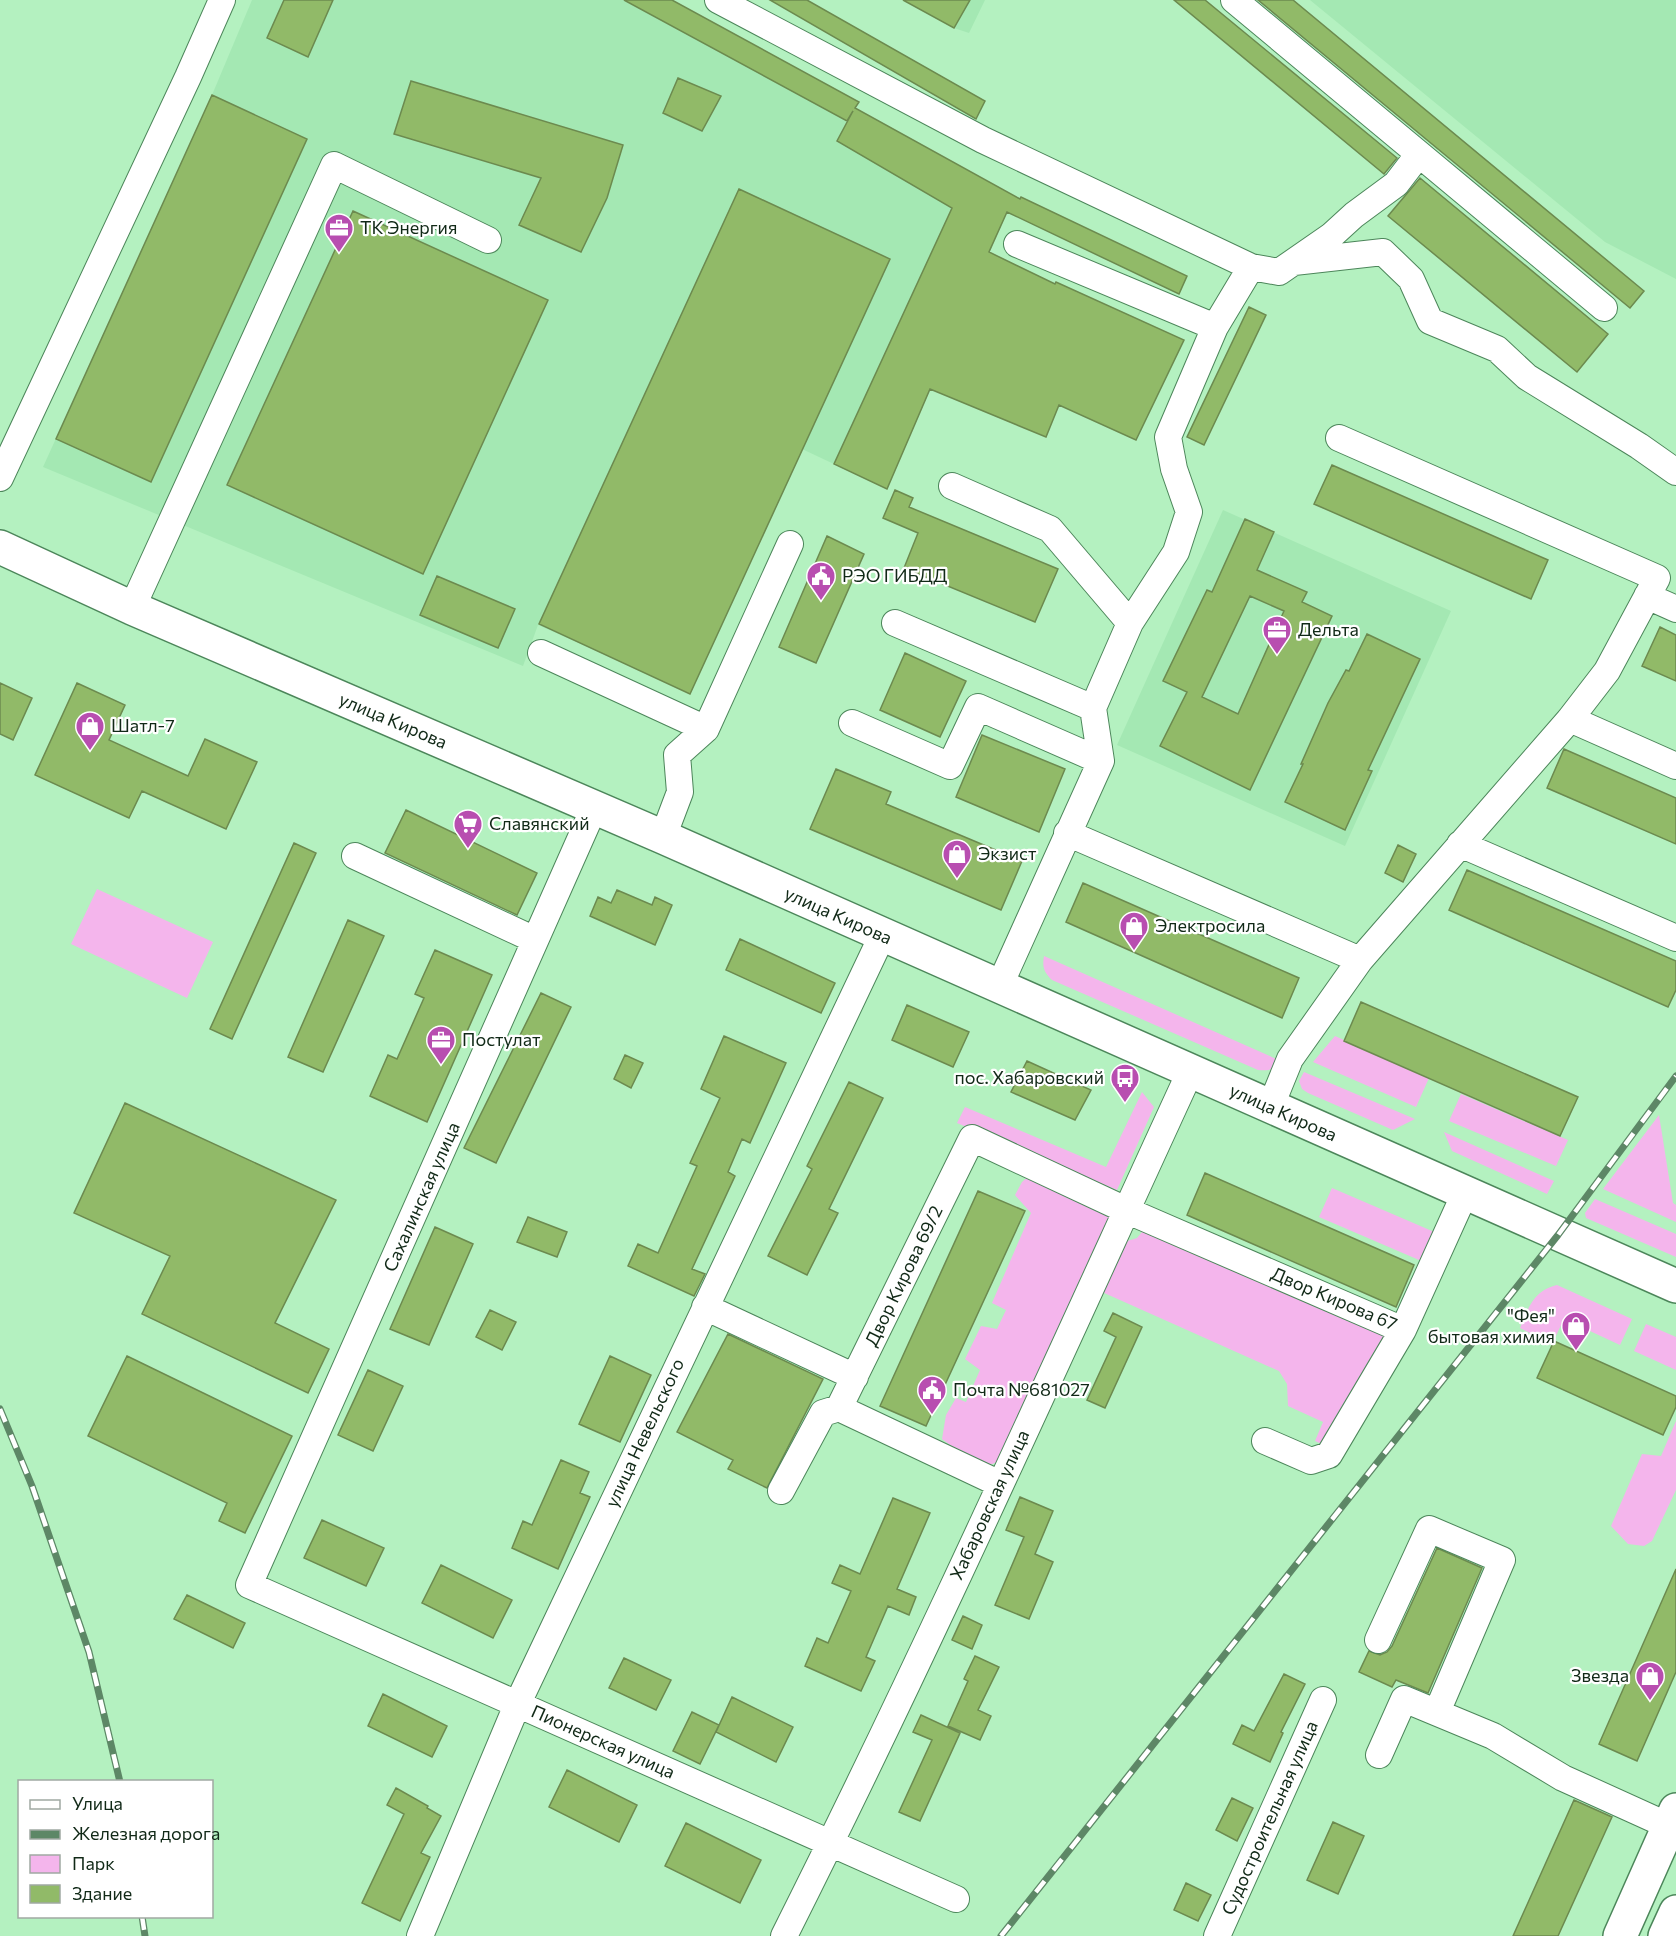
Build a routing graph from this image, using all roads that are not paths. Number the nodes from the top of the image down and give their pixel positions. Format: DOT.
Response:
graph roads {
  1 [pos="222,0"];
  2 [pos="718,0"];
  3 [pos="1234,0"];
  4 [pos="1419,154"];
  5 [pos="489,240"];
  6 [pos="1017,244"];
  7 [pos="1294,262"];
  8 [pos="1251,267"];
  9 [pos="1604,308"];
  10 [pos="1215,327"];
  11 [pos="1339,438"];
  12 [pos="1676,472"];
  13 [pos="0,478"];
  14 [pos="952,486"];
  15 [pos="790,544"];
  16 [pos="0,547"];
  17 [pos="1647,596"];
  18 [pos="132,608"];
  19 [pos="1676,609"];
  20 [pos="895,623"];
  21 [pos="1130,623"];
  22 [pos="541,653"];
  23 [pos="1093,708"];
  24 [pos="1570,719"];
  25 [pos="852,723"];
  26 [pos="706,729"];
  27 [pos="1101,761"];
  28 [pos="1676,766"];
  29 [pos="594,808"];
  30 [pos="1067,833"];
  31 [pos="663,837"];
  32 [pos="1460,844"];
  33 [pos="355,856"];
  34 [pos="882,936"];
  35 [pos="1676,938"];
  36 [pos="536,940"];
  37 [pos="1360,960"];
  38 [pos="999,987"];
  39 [pos="1190,1072"];
  40 [pos="1270,1108"];
  41 [pos="1465,1193"];
  42 [pos="1128,1211"];
  43 [pos="1676,1286"];
  44 [pos="705,1307"];
  45 [pos="1403,1330"];
  46 [pos="855,1377"];
  47 [pos="839,1408"];
  48 [pos="1265,1441"];
  49 [pos="1000,1484"];
  50 [pos="781,1491"];
  51 [pos="249,1586"];
  52 [pos="1378,1640"];
  53 [pos="1323,1700"];
  54 [pos="518,1704"];
  55 [pos="1437,1713"];
  56 [pos="1379,1755"];
  57 [pos="1672,1818"];
  58 [pos="831,1844"];
  59 [pos="956,1899"];
  60 [pos="1676,1912"];
  61 [pos="420,1936"];
  62 [pos="784,1936"];
  63 [pos="1217,1936"];
  64 [pos="1620,1936"];
  65 [pos="1665,1936"];
  1 -- 13 [label="street"];
  2 -- 8 [label="street"];
  3 -- 4 [label="street"];
  4 -- 7 [label="street"];
  4 -- 9 [label="street"];
  5 -- 18 [label="street"];
  6 -- 10 [label="street"];
  7 -- 8 [label="street"];
  7 -- 12 [label="street"];
  8 -- 10 [label="street"];
  10 -- 21 [label="street"];
  11 -- 17 [label="street"];
  14 -- 21 [label="street"];
  15 -- 26 [label="street"];
  16 -- 18 [label="main road, улица Кирова"];
  17 -- 19 [label="street"];
  17 -- 24 [label="street"];
  18 -- 29 [label="main road, улица Кирова"];
  20 -- 23 [label="street"];
  21 -- 23 [label="street"];
  22 -- 26 [label="street"];
  23 -- 27 [label="street"];
  24 -- 28 [label="street"];
  24 -- 32 [label="street"];
  25 -- 27 [label="street"];
  26 -- 31 [label="street"];
  27 -- 30 [label="street"];
  29 -- 31 [label="main road, улица Кирова"];
  29 -- 36 [label="street, Сахалинская улица"];
  30 -- 37 [label="street"];
  30 -- 38 [label="street"];
  31 -- 34 [label="main road, улица Кирова"];
  32 -- 35 [label="street"];
  32 -- 37 [label="street"];
  33 -- 36 [label="street"];
  34 -- 38 [label="main road, улица Кирова"];
  34 -- 44 [label="street, улица Невельского"];
  36 -- 51 [label="street, Сахалинская улица"];
  37 -- 40 [label="street"];
  38 -- 39 [label="main road, улица Кирова"];
  39 -- 40 [label="main road, улица Кирова"];
  39 -- 42 [label="street, Хабаровская улица"];
  40 -- 41 [label="main road, улица Кирова"];
  41 -- 43 [label="main road, улица Кирова"];
  41 -- 45 [label="street, Двор Кирова 67"];
  42 -- 45 [label="street, Двор Кирова 67"];
  42 -- 46 [label="street, Двор Кирова 69/2"];
  42 -- 49 [label="street, Хабаровская улица"];
  44 -- 46 [label="street"];
  44 -- 54 [label="street, улица Невельского"];
  45 -- 48 [label="street"];
  46 -- 47 [label="street, Двор Кирова 69/2"];
  47 -- 49 [label="street"];
  47 -- 50 [label="street"];
  49 -- 58 [label="street, Хабаровская улица"];
  51 -- 54 [label="street, Пионерская улица"];
  52 -- 55 [label="street"];
  53 -- 63 [label="street, Судостроительная улица"];
  54 -- 58 [label="street, Пионерская улица"];
  54 -- 61 [label="street, улица Невельского"];
  55 -- 56 [label="street"];
  55 -- 57 [label="street"];
  57 -- 64 [label="main road"];
  58 -- 59 [label="street, Пионерская улица"];
  58 -- 62 [label="street, Хабаровская улица"];
  60 -- 65 [label="main road"];
}
